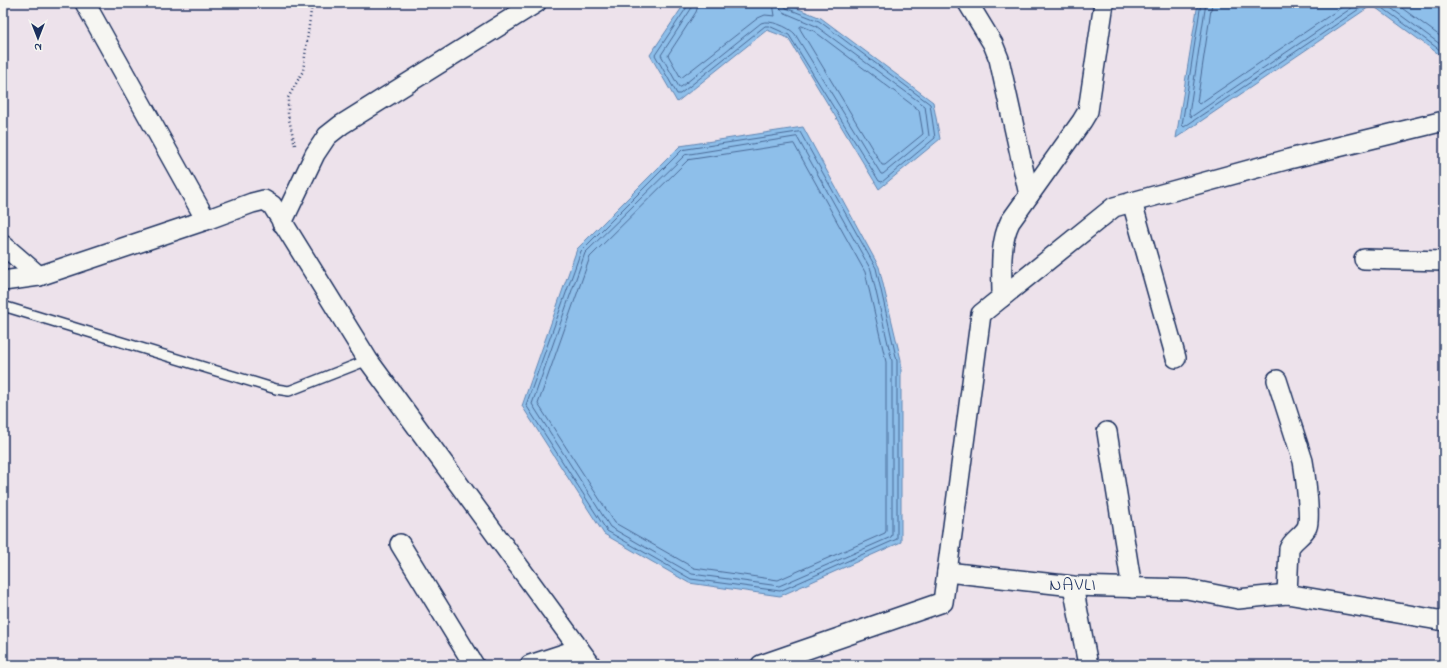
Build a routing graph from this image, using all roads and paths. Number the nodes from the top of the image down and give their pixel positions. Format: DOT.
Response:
graph roads {
  1 [pos="85,3"];
  2 [pos="312,3"];
  3 [pos="536,3"];
  4 [pos="968,3"];
  5 [pos="1104,3"];
  6 [pos="1444,121"];
  7 [pos="302,181"];
  8 [pos="1029,195"];
  9 [pos="1132,202"];
  10 [pos="206,220"];
  11 [pos="282,222"];
  12 [pos="3,245"];
  13 [pos="1364,259"];
  14 [pos="1444,261"];
  15 [pos="39,276"];
  16 [pos="3,281"];
  17 [pos="1002,297"];
  18 [pos="3,306"];
  19 [pos="1176,358"];
  20 [pos="368,360"];
  21 [pos="1277,380"];
  22 [pos="1107,432"];
  23 [pos="400,544"];
  24 [pos="947,572"];
  25 [pos="1073,586"];
  26 [pos="1132,588"];
  27 [pos="1287,594"];
  28 [pos="1444,621"];
  29 [pos="579,649"];
  30 [pos="474,665"];
  31 [pos="530,665"];
  32 [pos="590,665"];
  33 [pos="761,665"];
  34 [pos="1088,665"];
  1 -- 10 [label="street"];
  2 -- 7 [label="path"];
  3 -- 7 [label="street"];
  4 -- 8 [label="street"];
  5 -- 8 [label="street"];
  6 -- 9 [label="street"];
  7 -- 11 [label="street"];
  8 -- 17 [label="street"];
  9 -- 17 [label="street"];
  9 -- 19 [label="street"];
  10 -- 11 [label="street"];
  10 -- 15 [label="street"];
  11 -- 20 [label="street"];
  12 -- 15 [label="street"];
  13 -- 14 [label="street"];
  15 -- 16 [label="street"];
  17 -- 24 [label="street"];
  18 -- 20 [label="lane"];
  20 -- 29 [label="street"];
  21 -- 27 [label="street"];
  22 -- 26 [label="street"];
  23 -- 30 [label="street"];
  24 -- 25 [label="street"];
  24 -- 33 [label="street"];
  25 -- 26 [label="street"];
  25 -- 34 [label="street"];
  26 -- 27 [label="street"];
  27 -- 28 [label="street"];
  29 -- 31 [label="street"];
  29 -- 32 [label="street"];
}
